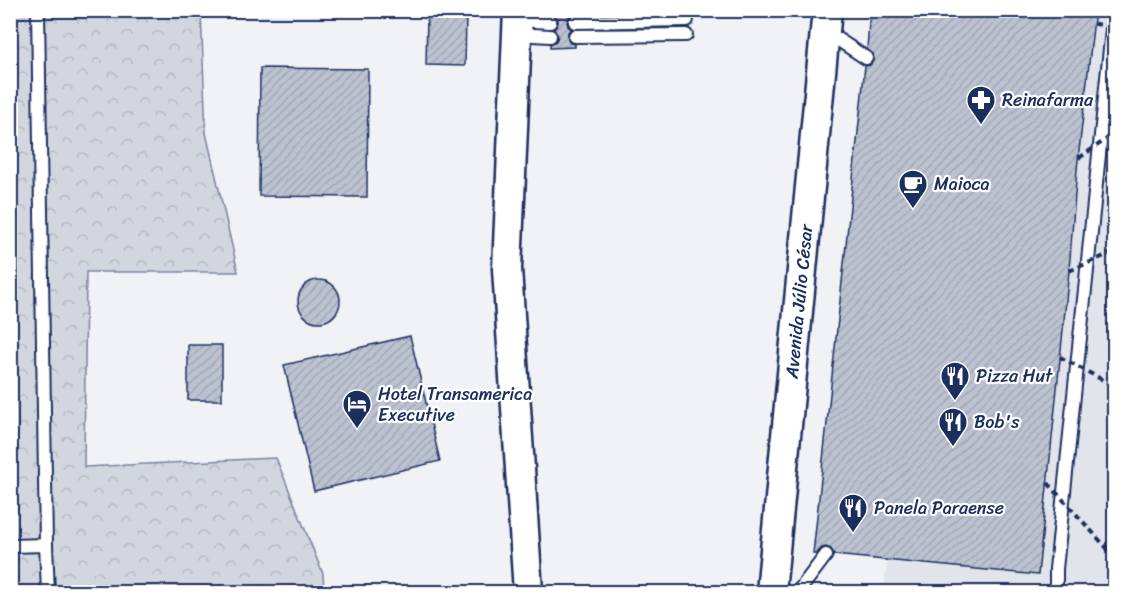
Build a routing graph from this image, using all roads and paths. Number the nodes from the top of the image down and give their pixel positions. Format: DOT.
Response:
graph roads {
  1 [pos="38,10"];
  2 [pos="1114,10"];
  3 [pos="687,20"];
  4 [pos="826,21"];
  5 [pos="518,22"];
  6 [pos="550,22"];
  7 [pos="575,22"];
  8 [pos="1094,24"];
  9 [pos="1114,26"];
  10 [pos="686,34"];
  11 [pos="550,36"];
  12 [pos="575,36"];
  13 [pos="866,58"];
  14 [pos="1114,134"];
  15 [pos="1079,158"];
  16 [pos="1114,252"];
  17 [pos="1069,271"];
  18 [pos="1060,357"];
  19 [pos="1114,386"];
  20 [pos="1048,483"];
  21 [pos="46,545"];
  22 [pos="10,546"];
  23 [pos="826,555"];
  24 [pos="1114,556"];
  25 [pos="48,592"];
  26 [pos="528,592"];
  27 [pos="771,592"];
  28 [pos="798,592"];
  29 [pos="1056,592"];
  1 -- 21 [label="lane"];
  2 -- 29 [label="lane"];
  3 -- 7 [label="lane"];
  4 -- 13 [label="lane"];
  4 -- 27 [label="street, Avenida Júlio César"];
  5 -- 6 [label="lane"];
  5 -- 11 [label="lane"];
  5 -- 26 [label="street"];
  8 -- 9 [label="path, bridge"];
  10 -- 12 [label="lane"];
  14 -- 15 [label="path, bridge"];
  16 -- 17 [label="path, bridge"];
  18 -- 19 [label="path, bridge"];
  20 -- 24 [label="path, bridge"];
  21 -- 22 [label="lane"];
  21 -- 25 [label="lane"];
  23 -- 28 [label="lane"];
}
